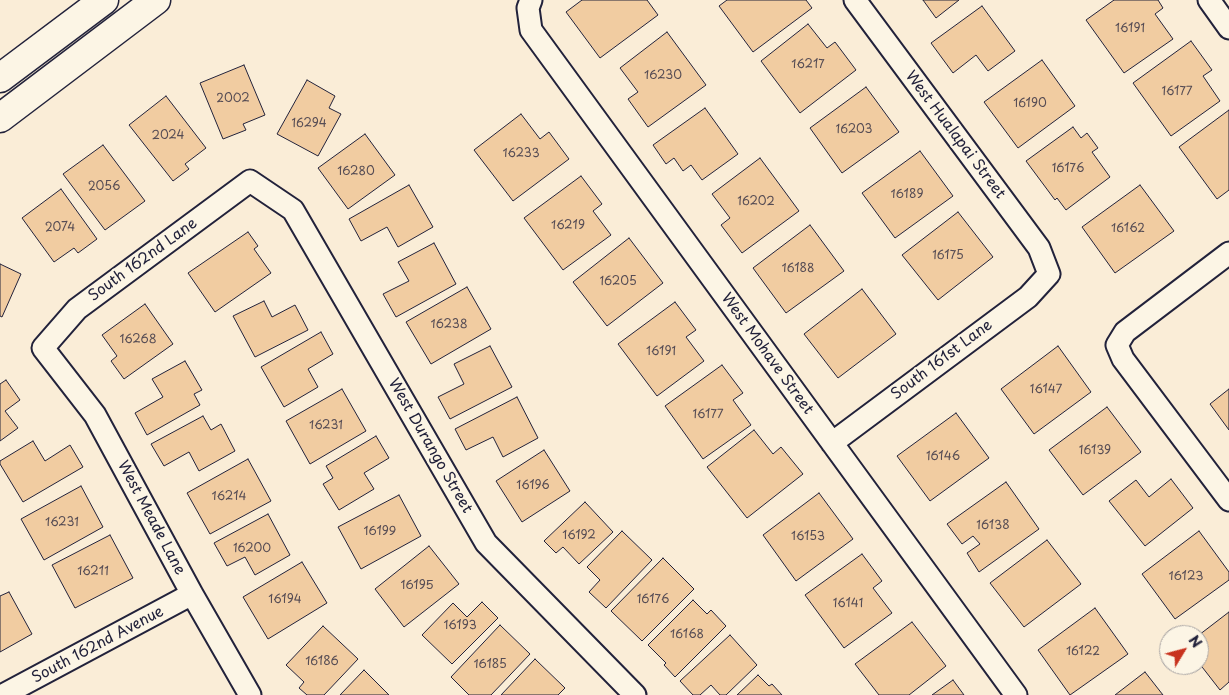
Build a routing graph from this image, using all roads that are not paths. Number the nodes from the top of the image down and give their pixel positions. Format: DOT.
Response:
graph roads {
  1 [pos="104,0"];
  2 [pos="156,0"];
  3 [pos="855,0"];
  4 [pos="1209,0"];
  5 [pos="530,4"];
  6 [pos="1229,28"];
  7 [pos="0,78"];
  8 [pos="0,118"];
  9 [pos="250,181"];
  10 [pos="1229,253"];
  11 [pos="1049,274"];
  12 [pos="43,348"];
  13 [pos="832,442"];
  14 [pos="1229,500"];
  15 [pos="192,594"];
  16 [pos="3,695"];
  17 [pos="250,695"];
  18 [pos="635,695"];
  19 [pos="1016,695"];
  1 -- 7 [label="main road"];
  2 -- 8 [label="main road"];
  3 -- 11 [label="street, West Hualapai Street"];
  4 -- 6 [label="street"];
  5 -- 13 [label="street, West Mohave Street"];
  9 -- 12 [label="street, South 162nd Lane"];
  9 -- 18 [label="street, West Durango Street"];
  10 -- 14 [label="street"];
  11 -- 13 [label="street, South 161st Lane"];
  12 -- 15 [label="street, West Meade Lane"];
  13 -- 19 [label="street, West Mohave Street"];
  15 -- 16 [label="street, South 162nd Avenue"];
  15 -- 17 [label="street, West Meade Lane"];
}
